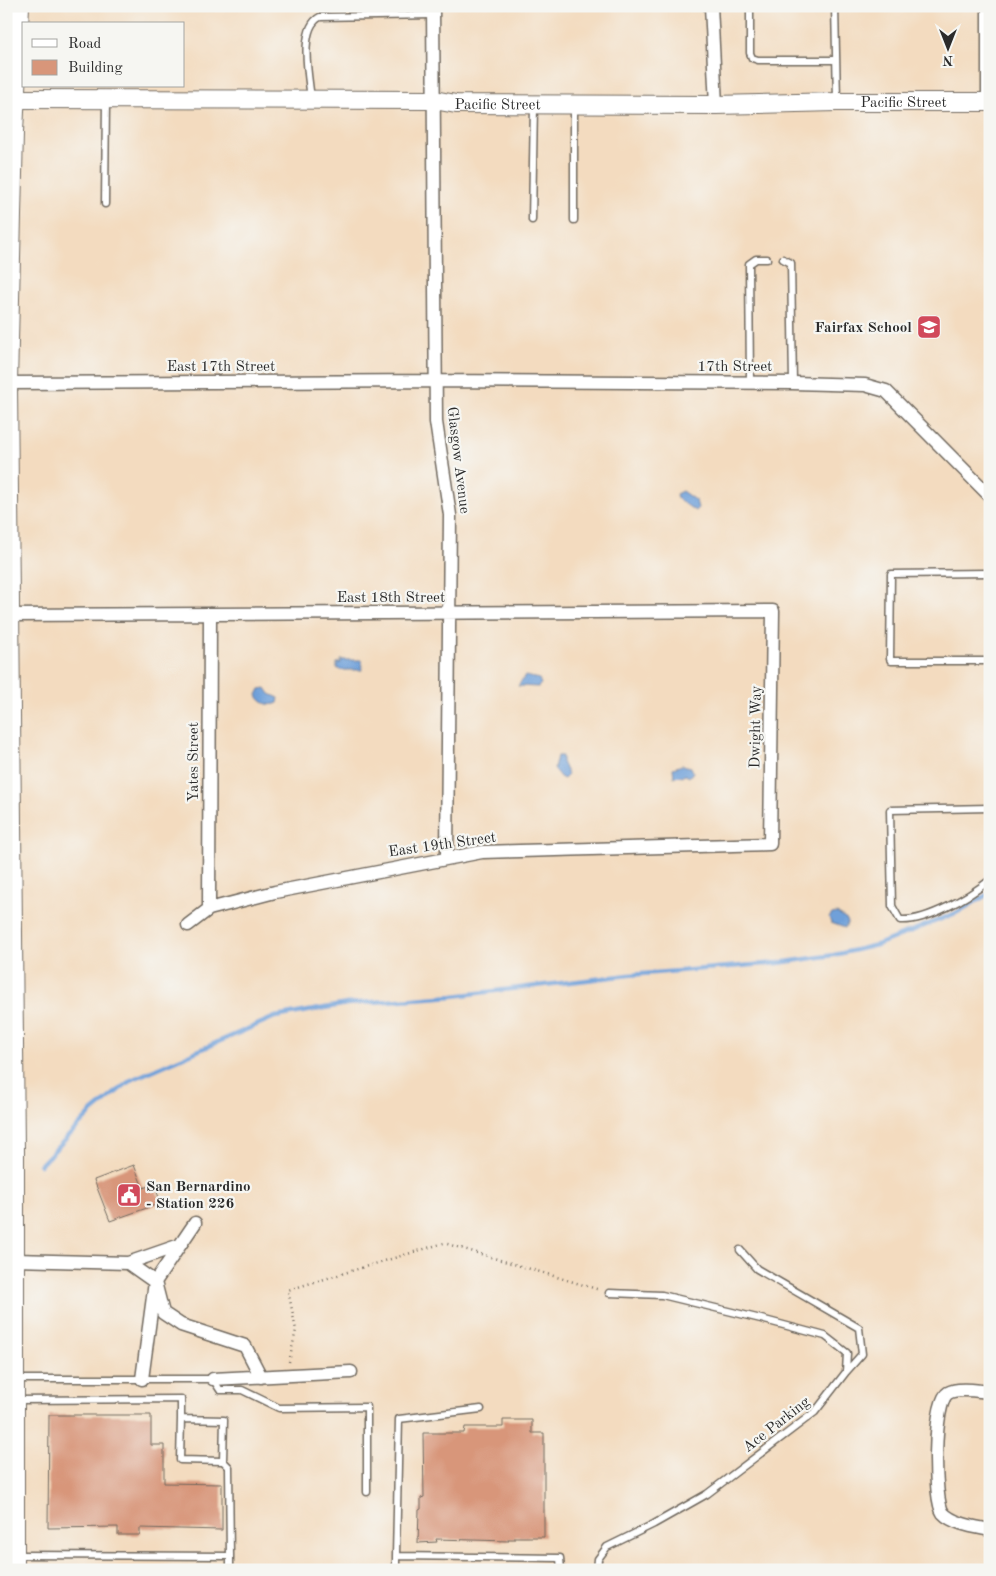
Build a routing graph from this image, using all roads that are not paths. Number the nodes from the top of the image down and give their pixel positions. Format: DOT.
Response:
graph roads {
  1 [pos="20,6"];
  2 [pos="712,6"];
  3 [pos="750,6"];
  4 [pos="835,6"];
  5 [pos="988,6"];
  6 [pos="433,11"];
  7 [pos="836,60"];
  8 [pos="11,100"];
  9 [pos="106,100"];
  10 [pos="311,100"];
  11 [pos="434,100"];
  12 [pos="837,102"];
  13 [pos="989,102"];
  14 [pos="534,105"];
  15 [pos="574,105"];
  16 [pos="716,105"];
  17 [pos="105,204"];
  18 [pos="532,220"];
  19 [pos="574,220"];
  20 [pos="767,259"];
  21 [pos="783,259"];
  22 [pos="434,381"];
  23 [pos="750,382"];
  24 [pos="793,382"];
  25 [pos="8,384"];
  26 [pos="990,496"];
  27 [pos="990,573"];
  28 [pos="773,611"];
  29 [pos="450,613"];
  30 [pos="210,614"];
  31 [pos="10,615"];
  32 [pos="990,661"];
  33 [pos="990,808"];
  34 [pos="770,844"];
  35 [pos="447,857"];
  36 [pos="990,880"];
  37 [pos="208,909"];
  38 [pos="188,925"];
  39 [pos="9,954"];
  40 [pos="12,1159"];
  41 [pos="195,1223"];
  42 [pos="180,1245"];
  43 [pos="740,1250"];
  44 [pos="15,1260"];
  45 [pos="128,1263"];
  46 [pos="155,1282"];
  47 [pos="609,1293"];
  48 [pos="11,1327"];
  49 [pos="351,1372"];
  50 [pos="846,1372"];
  51 [pos="261,1377"];
  52 [pos="15,1379"];
  53 [pos="142,1379"];
  54 [pos="213,1379"];
  55 [pos="990,1392"];
  56 [pos="15,1400"];
  57 [pos="481,1409"];
  58 [pos="181,1420"];
  59 [pos="223,1461"];
  60 [pos="11,1486"];
  61 [pos="368,1492"];
  62 [pos="990,1530"];
  63 [pos="230,1556"];
  64 [pos="396,1556"];
  65 [pos="15,1562"];
  66 [pos="230,1570"];
  67 [pos="396,1570"];
  68 [pos="560,1570"];
  69 [pos="597,1570"];
  1 -- 8 [label="main road"];
  2 -- 16 [label="street"];
  3 -- 7 [label="lane"];
  4 -- 7 [label="lane"];
  5 -- 13 [label="street"];
  6 -- 10 [label="lane"];
  6 -- 11 [label="street, Glasgow Avenue"];
  7 -- 12 [label="lane"];
  8 -- 9 [label="main road, Pacific Street"];
  8 -- 25 [label="main road"];
  9 -- 10 [label="main road, Pacific Street"];
  9 -- 17 [label="lane"];
  10 -- 11 [label="main road, Pacific Street"];
  11 -- 14 [label="main road, Pacific Street"];
  11 -- 22 [label="street, Glasgow Avenue"];
  12 -- 13 [label="main road, Pacific Street"];
  12 -- 16 [label="main road, Pacific Street"];
  14 -- 15 [label="main road, Pacific Street"];
  14 -- 18 [label="lane"];
  15 -- 16 [label="main road, Pacific Street"];
  15 -- 19 [label="lane"];
  20 -- 23 [label="lane"];
  21 -- 24 [label="lane"];
  22 -- 23 [label="street, 17th Street"];
  22 -- 25 [label="street, East 17th Street"];
  22 -- 29 [label="street, Glasgow Avenue"];
  23 -- 24 [label="street, 17th Street"];
  24 -- 26 [label="street, 17th Street"];
  25 -- 31 [label="main road"];
  27 -- 32 [label="lane"];
  28 -- 29 [label="street, East 18th Street"];
  28 -- 34 [label="street, Dwight Way"];
  29 -- 30 [label="street, East 18th Street"];
  29 -- 35 [label="street, Glasgow Avenue"];
  30 -- 31 [label="street, East 18th Street"];
  30 -- 37 [label="street, Yates Street"];
  31 -- 39 [label="main road"];
  33 -- 36 [label="lane"];
  34 -- 35 [label="street, East 19th Street"];
  35 -- 37 [label="street, East 19th Street"];
  37 -- 38 [label="street, East 19th Street"];
  39 -- 40 [label="main road"];
  40 -- 44 [label="main road"];
  41 -- 42 [label="street"];
  42 -- 45 [label="street"];
  42 -- 46 [label="street"];
  43 -- 50 [label="lane, Ace Parking"];
  44 -- 45 [label="street"];
  44 -- 48 [label="main road"];
  45 -- 46 [label="street"];
  46 -- 51 [label="street"];
  46 -- 53 [label="street"];
  47 -- 50 [label="lane"];
  48 -- 52 [label="main road"];
  49 -- 51 [label="street"];
  50 -- 69 [label="lane, Ace Parking"];
  51 -- 54 [label="street"];
  52 -- 53 [label="lane"];
  52 -- 56 [label="main road"];
  53 -- 54 [label="lane"];
  54 -- 61 [label="lane"];
  55 -- 62 [label="street"];
  56 -- 58 [label="lane"];
  56 -- 60 [label="main road"];
  57 -- 64 [label="lane"];
  58 -- 59 [label="lane"];
  58 -- 59 [label="lane"];
  59 -- 63 [label="lane"];
  60 -- 65 [label="main road"];
  63 -- 65 [label="lane"];
  63 -- 66 [label="lane"];
  64 -- 67 [label="lane"];
  64 -- 68 [label="lane"];
}
